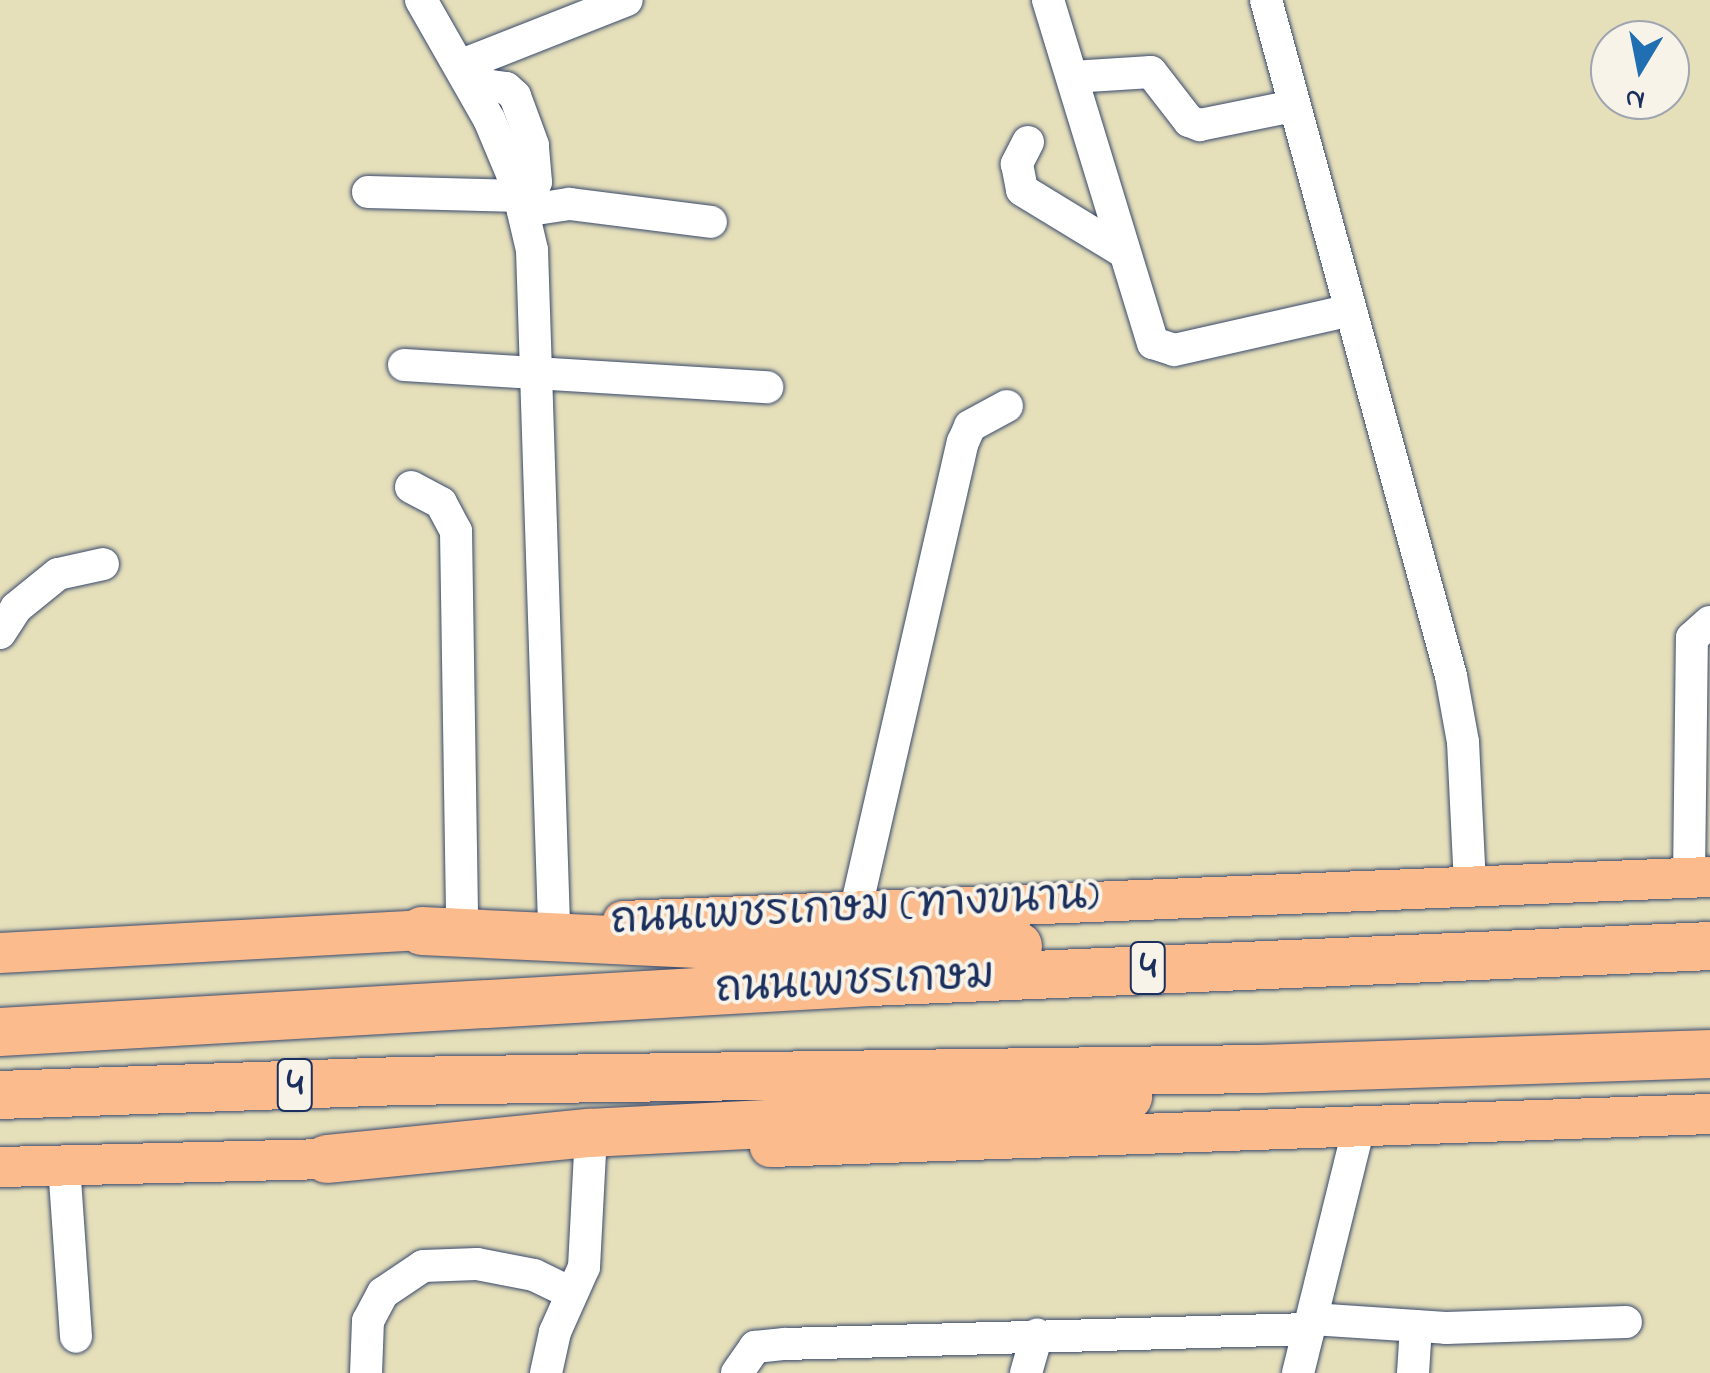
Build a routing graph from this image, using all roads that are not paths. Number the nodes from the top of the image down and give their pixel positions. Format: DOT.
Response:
graph roads {
  1 [pos="422,0"];
  2 [pos="627,0"];
  3 [pos="1048,0"];
  4 [pos="1266,0"];
  5 [pos="467,74"];
  6 [pos="1072,78"];
  7 [pos="1294,106"];
  8 [pos="1028,142"];
  9 [pos="368,192"];
  10 [pos="522,204"];
  11 [pos="711,222"];
  12 [pos="1122,251"];
  13 [pos="1351,310"];
  14 [pos="404,365"];
  15 [pos="538,377"];
  16 [pos="767,387"];
  17 [pos="1007,406"];
  18 [pos="411,488"];
  19 [pos="103,564"];
  20 [pos="1710,622"];
  21 [pos="0,633"];
  22 [pos="1701,676"];
  23 [pos="1700,753"];
  24 [pos="1699,877"];
  25 [pos="1470,887"];
  26 [pos="856,908"];
  27 [pos="554,924"];
  28 [pos="442,930"];
  29 [pos="1710,946"];
  30 [pos="0,953"];
  31 [pos="1331,960"];
  32 [pos="0,1032"];
  33 [pos="1710,1054"];
  34 [pos="1429,1064"];
  35 [pos="0,1096"];
  36 [pos="1710,1114"];
  37 [pos="1359,1126"];
  38 [pos="590,1152"];
  39 [pos="327,1159"];
  40 [pos="64,1165"];
  41 [pos="0,1167"];
  42 [pos="570,1292"];
  43 [pos="1626,1322"];
  44 [pos="1310,1324"];
  45 [pos="1416,1326"];
  46 [pos="1036,1335"];
  47 [pos="76,1337"];
  48 [pos="784,1359"];
  49 [pos="366,1373"];
  50 [pos="546,1373"];
  51 [pos="737,1373"];
  52 [pos="1026,1373"];
  53 [pos="1298,1373"];
  54 [pos="1413,1373"];
  1 -- 5 [label="street"];
  2 -- 5 [label="street"];
  3 -- 6 [label="street"];
  4 -- 7 [label="street"];
  5 -- 10 [label="street"];
  6 -- 7 [label="street"];
  6 -- 12 [label="street"];
  7 -- 13 [label="street"];
  8 -- 12 [label="street"];
  9 -- 10 [label="street"];
  10 -- 11 [label="street"];
  10 -- 15 [label="street"];
  12 -- 13 [label="street"];
  13 -- 25 [label="street"];
  14 -- 15 [label="street"];
  15 -- 16 [label="street"];
  15 -- 27 [label="street"];
  17 -- 26 [label="street"];
  18 -- 28 [label="street"];
  19 -- 21 [label="street"];
  20 -- 22 [label="street"];
  22 -- 23 [label="street"];
  23 -- 24 [label="street"];
  24 -- 25 [label="main road, ถนนเพชรเกษม (ทางขนาน) / 4"];
  25 -- 26 [label="main road, ถนนเพชรเกษม (ทางขนาน) / 4"];
  26 -- 27 [label="main road, ถนนเพชรเกษม (ทางขนาน) / 4"];
  27 -- 28 [label="main road, ถนนเพชรเกษม (ทางขนาน) / 4"];
  28 -- 30 [label="main road, ถนนเพชรเกษม (ทางขนาน) / 4"];
  28 -- 31 [label="highway"];
  29 -- 31 [label="highway, ถนนเพชรเกษม / 4"];
  31 -- 32 [label="highway, ถนนเพชรเกษม / 4"];
  33 -- 34 [label="highway, ถนนเพชรเกษม / 4"];
  34 -- 35 [label="highway, ถนนเพชรเกษม / 4"];
  34 -- 39 [label="highway"];
  36 -- 37 [label="main road, 4"];
  37 -- 38 [label="main road, 4"];
  37 -- 44 [label="street"];
  38 -- 39 [label="main road, 4"];
  38 -- 42 [label="street"];
  39 -- 40 [label="main road, 4"];
  40 -- 41 [label="main road, 4"];
  40 -- 47 [label="street"];
  42 -- 49 [label="street"];
  42 -- 50 [label="street"];
  43 -- 45 [label="street"];
  44 -- 45 [label="street"];
  44 -- 46 [label="street"];
  44 -- 53 [label="street"];
  45 -- 54 [label="street"];
  46 -- 48 [label="street"];
  46 -- 52 [label="street"];
  48 -- 51 [label="street"];
}
